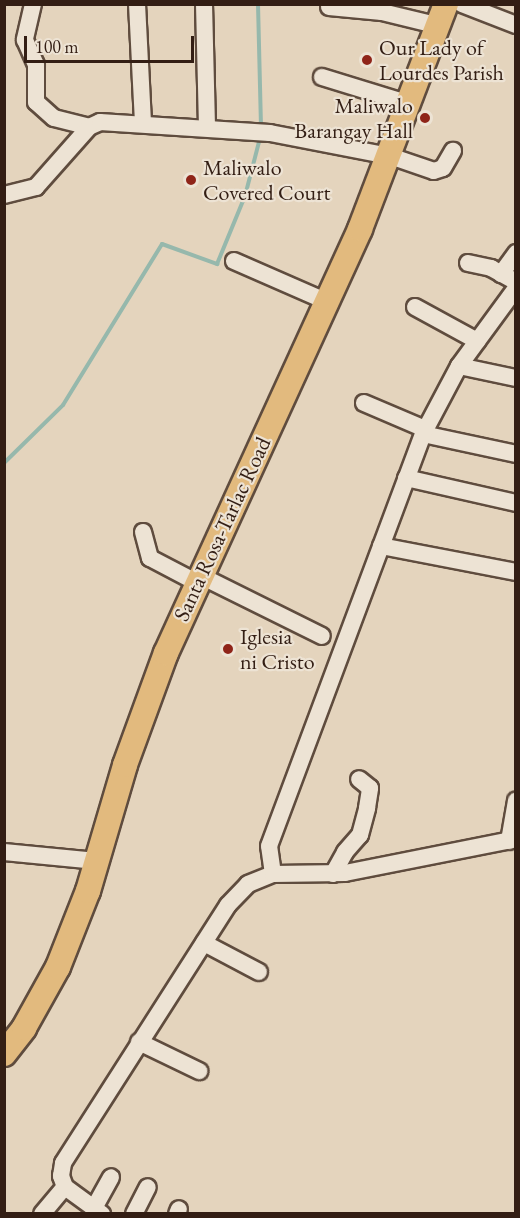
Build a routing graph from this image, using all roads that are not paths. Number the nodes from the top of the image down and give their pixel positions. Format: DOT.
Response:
graph roads {
  1 [pos="33,4"];
  2 [pos="137,4"];
  3 [pos="204,4"];
  4 [pos="462,4"];
  5 [pos="329,7"];
  6 [pos="443,15"];
  7 [pos="516,25"];
  8 [pos="322,76"];
  9 [pos="410,104"];
  10 [pos="143,124"];
  11 [pos="90,127"];
  12 [pos="207,127"];
  13 [pos="453,151"];
  14 [pos="390,156"];
  15 [pos="4,195"];
  16 [pos="516,253"];
  17 [pos="234,261"];
  18 [pos="468,264"];
  19 [pos="508,278"];
  20 [pos="516,288"];
  21 [pos="328,302"];
  22 [pos="415,307"];
  23 [pos="477,340"];
  24 [pos="459,366"];
  25 [pos="516,378"];
  26 [pos="364,403"];
  27 [pos="424,432"];
  28 [pos="516,454"];
  29 [pos="406,478"];
  30 [pos="516,503"];
  31 [pos="143,532"];
  32 [pos="381,546"];
  33 [pos="516,572"];
  34 [pos="198,578"];
  35 [pos="322,636"];
  36 [pos="359,779"];
  37 [pos="516,801"];
  38 [pos="512,840"];
  39 [pos="4,852"];
  40 [pos="97,861"];
  41 [pos="273,874"];
  42 [pos="333,874"];
  43 [pos="204,943"];
  44 [pos="259,972"];
  45 [pos="140,1042"];
  46 [pos="5,1051"];
  47 [pos="200,1071"];
  48 [pos="111,1177"];
  49 [pos="65,1186"];
  50 [pos="148,1187"];
  51 [pos="98,1211"];
  52 [pos="42,1214"];
  53 [pos="134,1214"];
  1 -- 11 [label="street"];
  2 -- 10 [label="street"];
  3 -- 12 [label="street"];
  4 -- 7 [label="street"];
  5 -- 6 [label="street"];
  6 -- 9 [label="highway, Santa Rosa-Tarlac Road"];
  8 -- 9 [label="street"];
  9 -- 14 [label="highway, Santa Rosa-Tarlac Road"];
  10 -- 11 [label="street"];
  10 -- 12 [label="street"];
  11 -- 15 [label="street"];
  12 -- 14 [label="street"];
  13 -- 14 [label="street"];
  14 -- 21 [label="highway, Santa Rosa-Tarlac Road"];
  16 -- 19 [label="street"];
  17 -- 21 [label="street"];
  18 -- 19 [label="street"];
  20 -- 23 [label="street"];
  21 -- 34 [label="highway, Santa Rosa-Tarlac Road"];
  22 -- 23 [label="street"];
  23 -- 24 [label="street"];
  24 -- 25 [label="street"];
  24 -- 27 [label="street"];
  26 -- 27 [label="street"];
  27 -- 28 [label="street"];
  27 -- 29 [label="street"];
  29 -- 30 [label="street"];
  29 -- 32 [label="street"];
  31 -- 34 [label="street"];
  32 -- 33 [label="street"];
  32 -- 41 [label="street"];
  34 -- 35 [label="street"];
  34 -- 40 [label="highway, Santa Rosa-Tarlac Road"];
  36 -- 42 [label="street"];
  37 -- 38 [label="street"];
  38 -- 42 [label="street"];
  39 -- 40 [label="street"];
  40 -- 46 [label="highway, Santa Rosa-Tarlac Road"];
  41 -- 42 [label="street"];
  41 -- 43 [label="street"];
  43 -- 44 [label="street"];
  43 -- 45 [label="street"];
  45 -- 47 [label="street"];
  45 -- 49 [label="street"];
  48 -- 51 [label="street"];
  49 -- 51 [label="street"];
  49 -- 52 [label="street"];
  50 -- 53 [label="street"];
}
